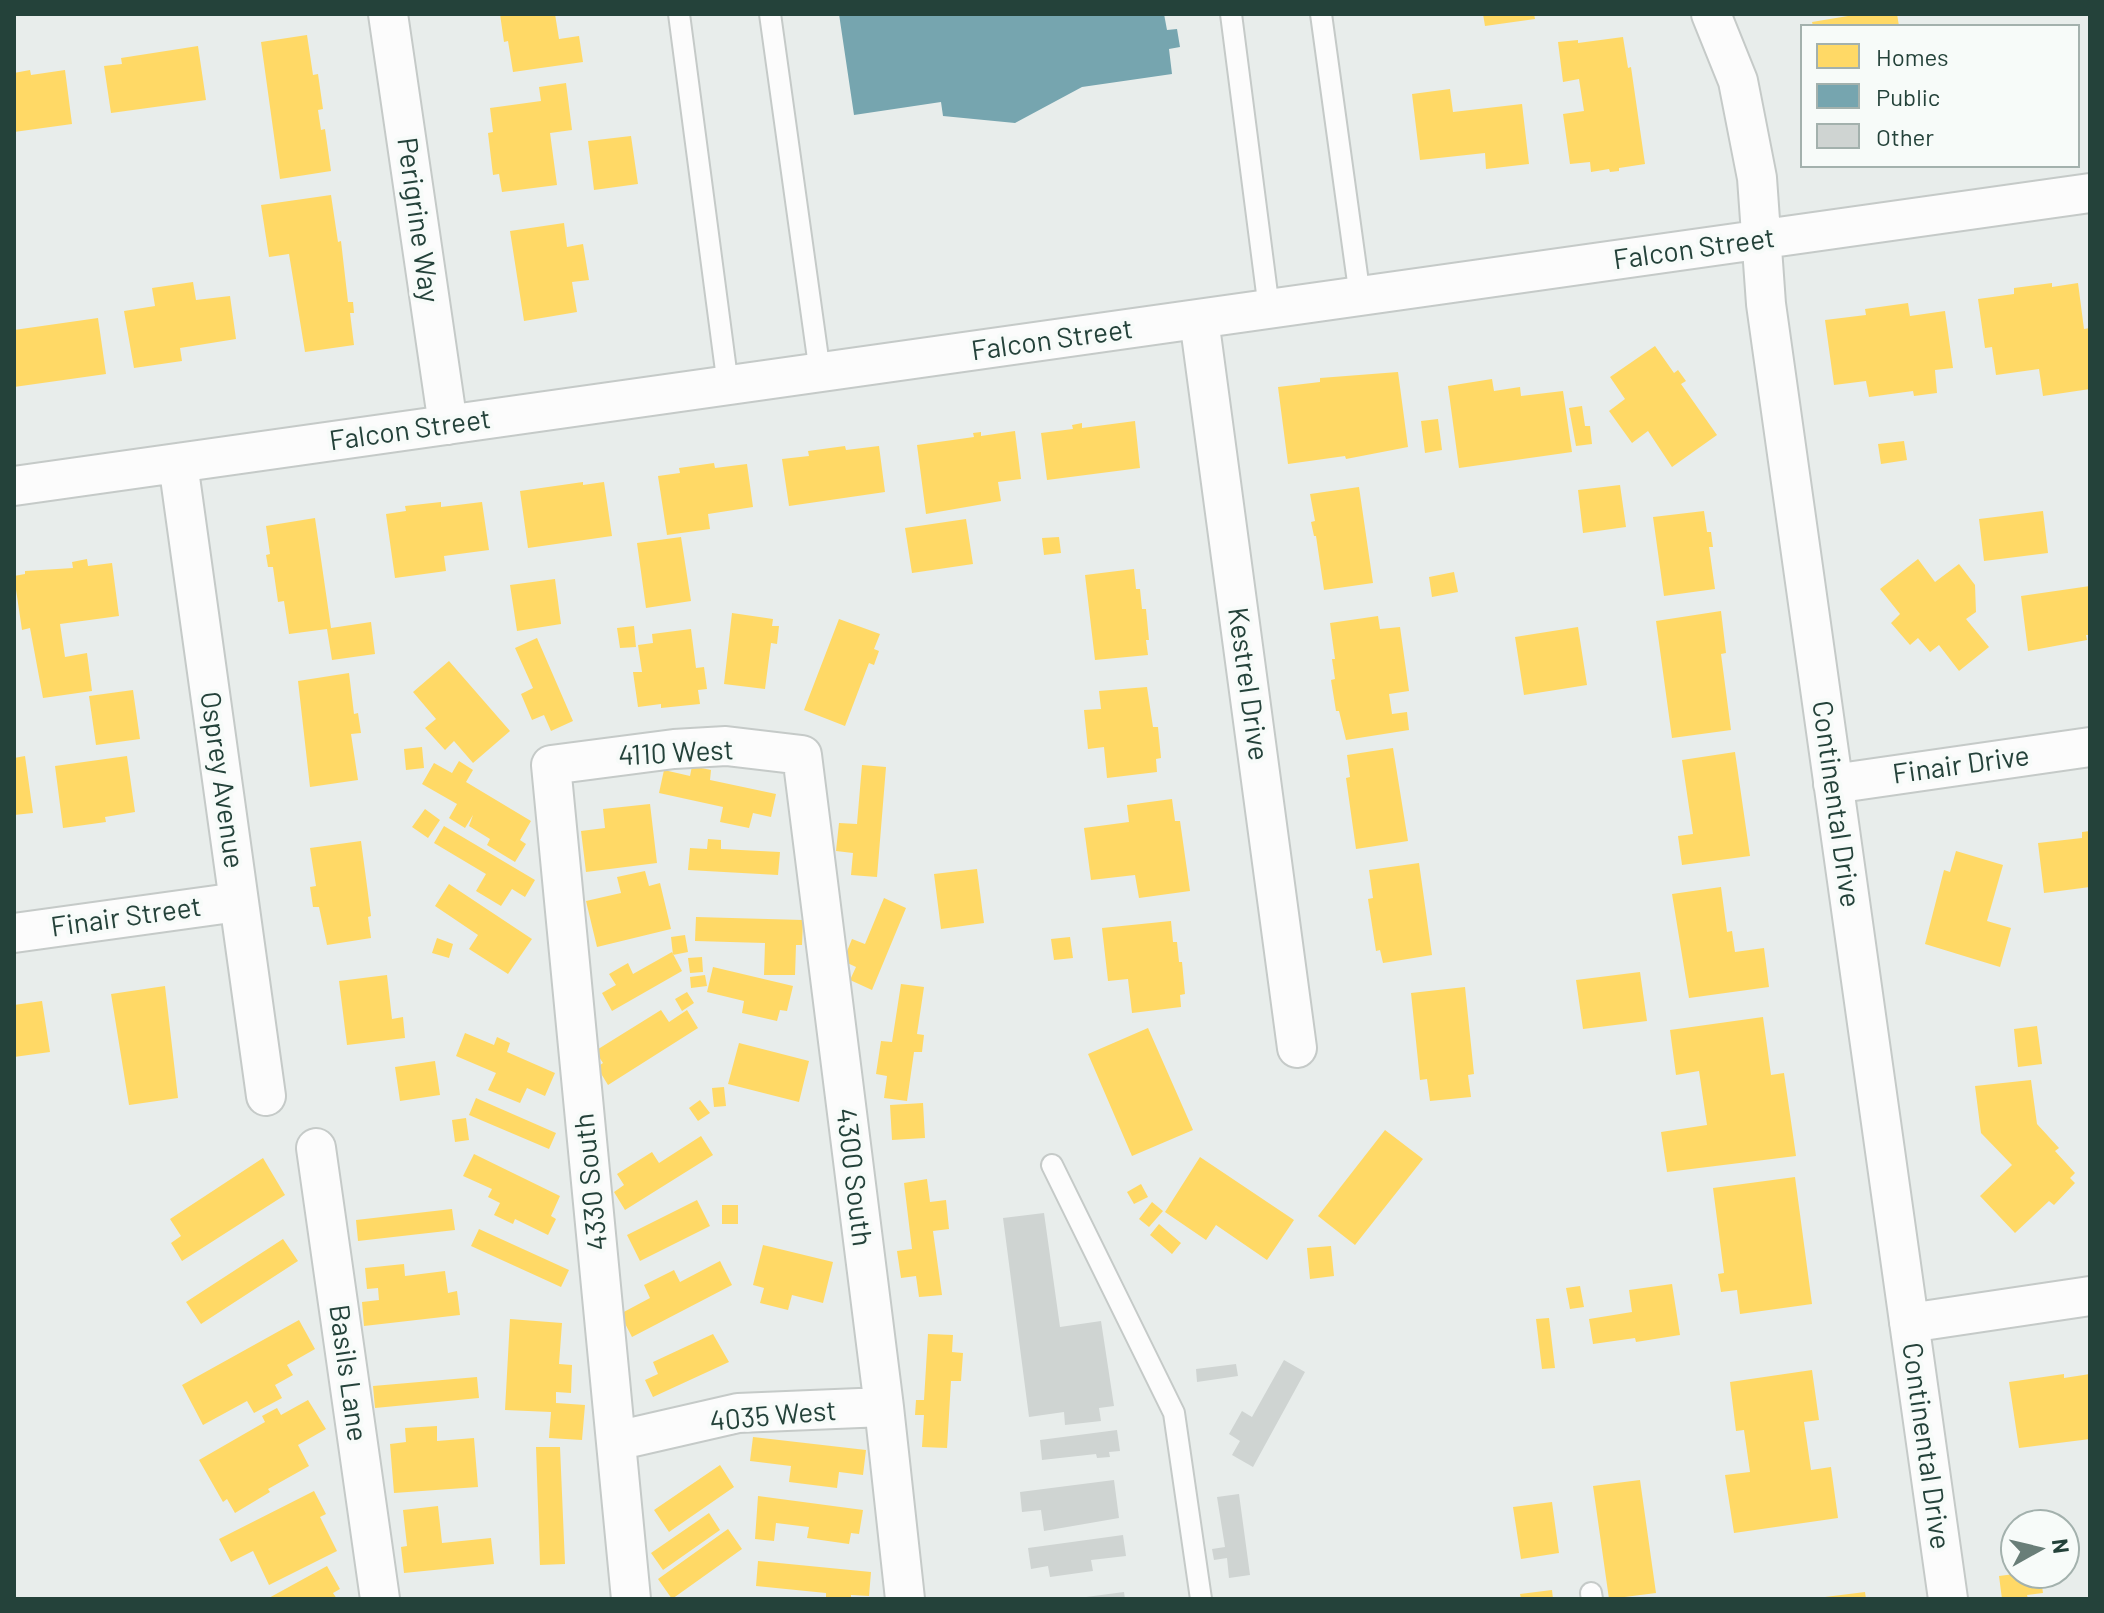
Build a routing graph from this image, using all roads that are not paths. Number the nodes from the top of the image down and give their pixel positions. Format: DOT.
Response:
graph roads {
  1 [pos="388,14"];
  2 [pos="679,14"];
  3 [pos="770,14"];
  4 [pos="1231,14"];
  5 [pos="1321,14"];
  6 [pos="1711,14"];
  7 [pos="2090,193"];
  8 [pos="1762,240"];
  9 [pos="1360,297"];
  10 [pos="1269,309"];
  11 [pos="1199,319"];
  12 [pos="820,373"];
  13 [pos="728,386"];
  14 [pos="448,425"];
  15 [pos="178,463"];
  16 [pos="14,486"];
  17 [pos="2090,747"];
  18 [pos="802,755"];
  19 [pos="551,765"];
  20 [pos="1833,784"];
  21 [pos="238,902"];
  22 [pos="14,933"];
  23 [pos="1297,1048"];
  24 [pos="266,1096"];
  25 [pos="316,1148"];
  26 [pos="1052,1165"];
  27 [pos="2090,1296"];
  28 [pos="1909,1323"];
  29 [pos="884,1407"];
  30 [pos="616,1441"];
  31 [pos="380,1599"];
  32 [pos="631,1599"];
  33 [pos="905,1599"];
  34 [pos="1201,1599"];
  35 [pos="1948,1599"];
  1 -- 14 [label="street, Perigrine Way"];
  2 -- 13 [label="lane"];
  3 -- 12 [label="lane"];
  4 -- 10 [label="lane"];
  5 -- 9 [label="lane"];
  6 -- 8 [label="street, Continental Drive"];
  7 -- 8 [label="street, Falcon Street"];
  8 -- 9 [label="street, Falcon Street"];
  8 -- 20 [label="street, Continental Drive"];
  9 -- 10 [label="street, Falcon Street"];
  10 -- 11 [label="street, Falcon Street"];
  11 -- 12 [label="street, Falcon Street"];
  11 -- 23 [label="street, Kestrel Drive"];
  12 -- 13 [label="street, Falcon Street"];
  13 -- 14 [label="street, Falcon Street"];
  14 -- 15 [label="street, Falcon Street"];
  15 -- 16 [label="street, Falcon Street"];
  15 -- 21 [label="street, Osprey Avenue"];
  17 -- 20 [label="street, Finair Drive"];
  18 -- 19 [label="street, 4110 West"];
  18 -- 29 [label="street, 4300 South"];
  19 -- 30 [label="street, 4330 South"];
  20 -- 28 [label="street, Continental Drive"];
  21 -- 22 [label="street, Finair Street"];
  21 -- 24 [label="street, Osprey Avenue"];
  25 -- 31 [label="street, Basils Lane"];
  26 -- 34 [label="lane"];
  27 -- 28 [label="street"];
  28 -- 35 [label="street, Continental Drive"];
  29 -- 30 [label="street, 4035 West"];
  29 -- 33 [label="street, 4300 South"];
  30 -- 32 [label="street, 4330 South"];
}
